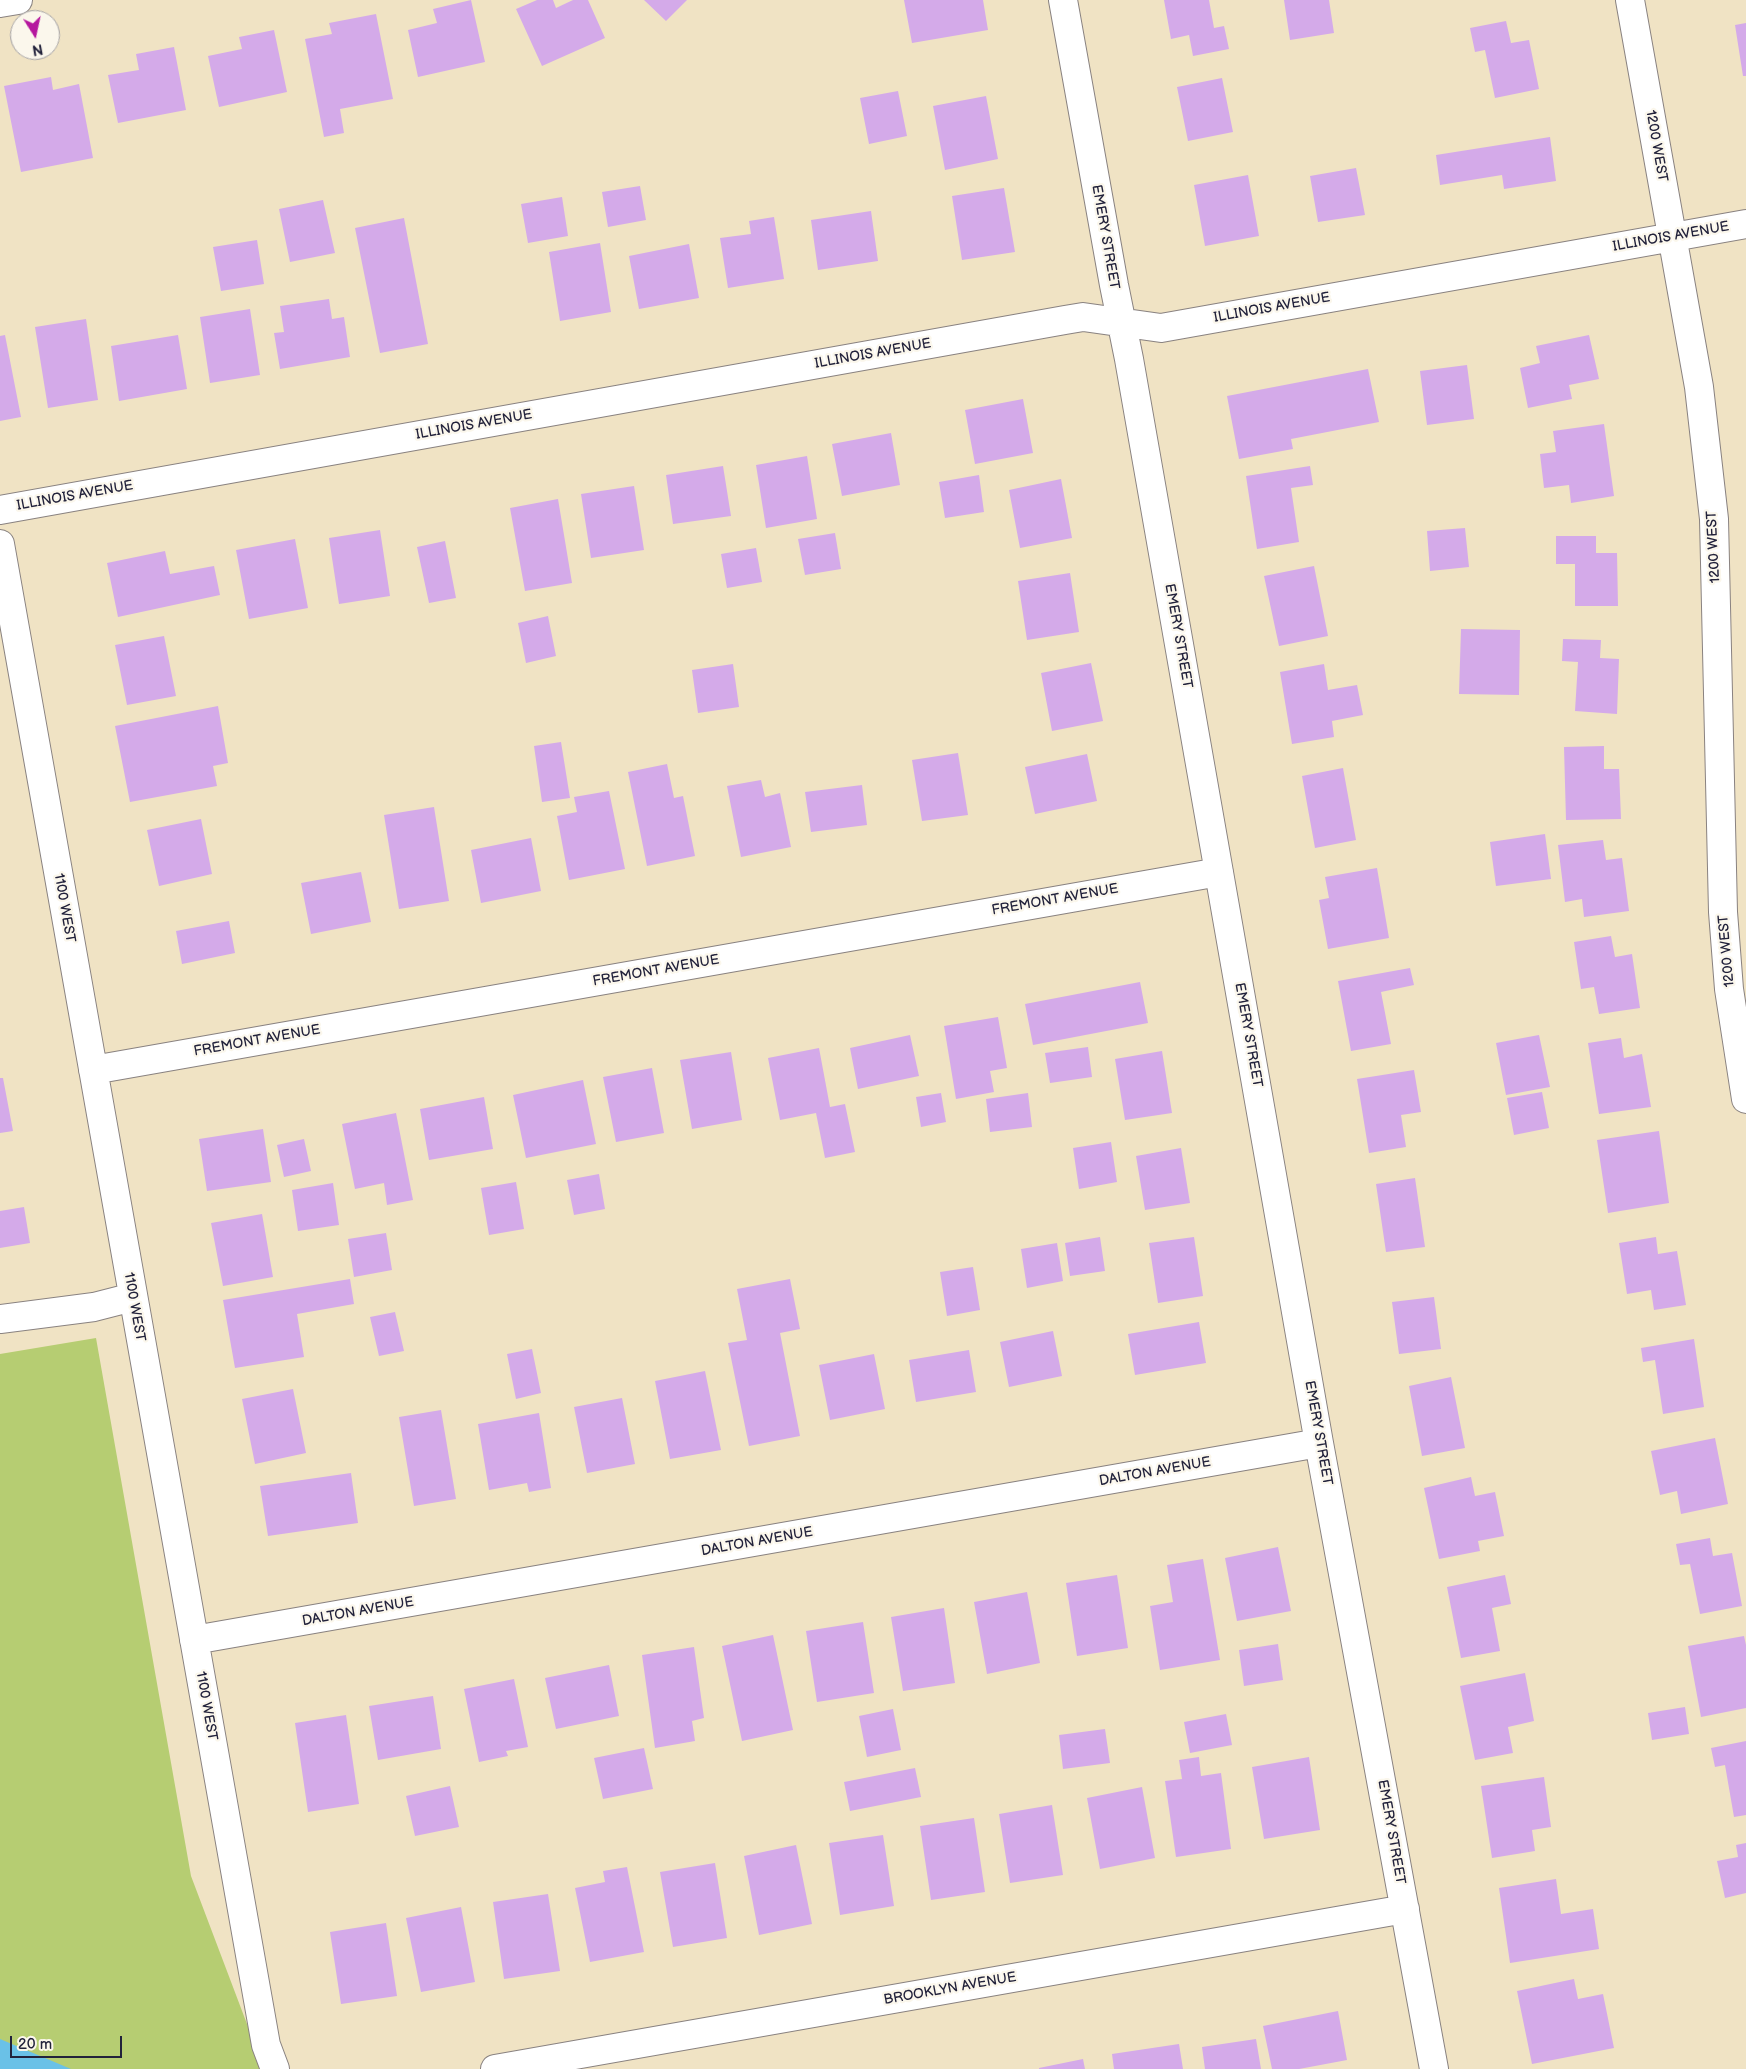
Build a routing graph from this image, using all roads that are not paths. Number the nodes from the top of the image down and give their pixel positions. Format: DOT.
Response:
graph roads {
  1 [pos="18,0"];
  2 [pos="1063,0"];
  3 [pos="1630,0"];
  4 [pos="0,3"];
  5 [pos="1746,224"];
  6 [pos="1672,237"];
  7 [pos="1121,321"];
  8 [pos="0,510"];
  9 [pos="0,544"];
  10 [pos="1219,872"];
  11 [pos="93,1070"];
  12 [pos="1746,1098"];
  13 [pos="133,1297"];
  14 [pos="0,1319"];
  15 [pos="1319,1443"];
  16 [pos="194,1640"];
  17 [pos="1405,1908"];
  18 [pos="276,2069"];
  19 [pos="495,2069"];
  20 [pos="1434,2069"];
  1 -- 4 [label="street"];
  2 -- 7 [label="street, EMERY STREET"];
  3 -- 6 [label="street, 1200 WEST"];
  5 -- 6 [label="street, ILLINOIS AVENUE"];
  6 -- 7 [label="street, ILLINOIS AVENUE"];
  6 -- 12 [label="street, 1200 WEST"];
  7 -- 8 [label="street, ILLINOIS AVENUE"];
  7 -- 10 [label="street, EMERY STREET"];
  9 -- 11 [label="street, 1100 WEST"];
  10 -- 11 [label="street, FREMONT AVENUE"];
  10 -- 15 [label="street, EMERY STREET"];
  11 -- 13 [label="street, 1100 WEST"];
  13 -- 14 [label="street"];
  13 -- 16 [label="street, 1100 WEST"];
  15 -- 16 [label="street, DALTON AVENUE"];
  15 -- 17 [label="street, EMERY STREET"];
  16 -- 18 [label="street, 1100 WEST"];
  17 -- 19 [label="street, BROOKLYN AVENUE"];
  17 -- 20 [label="street, EMERY STREET"];
}
